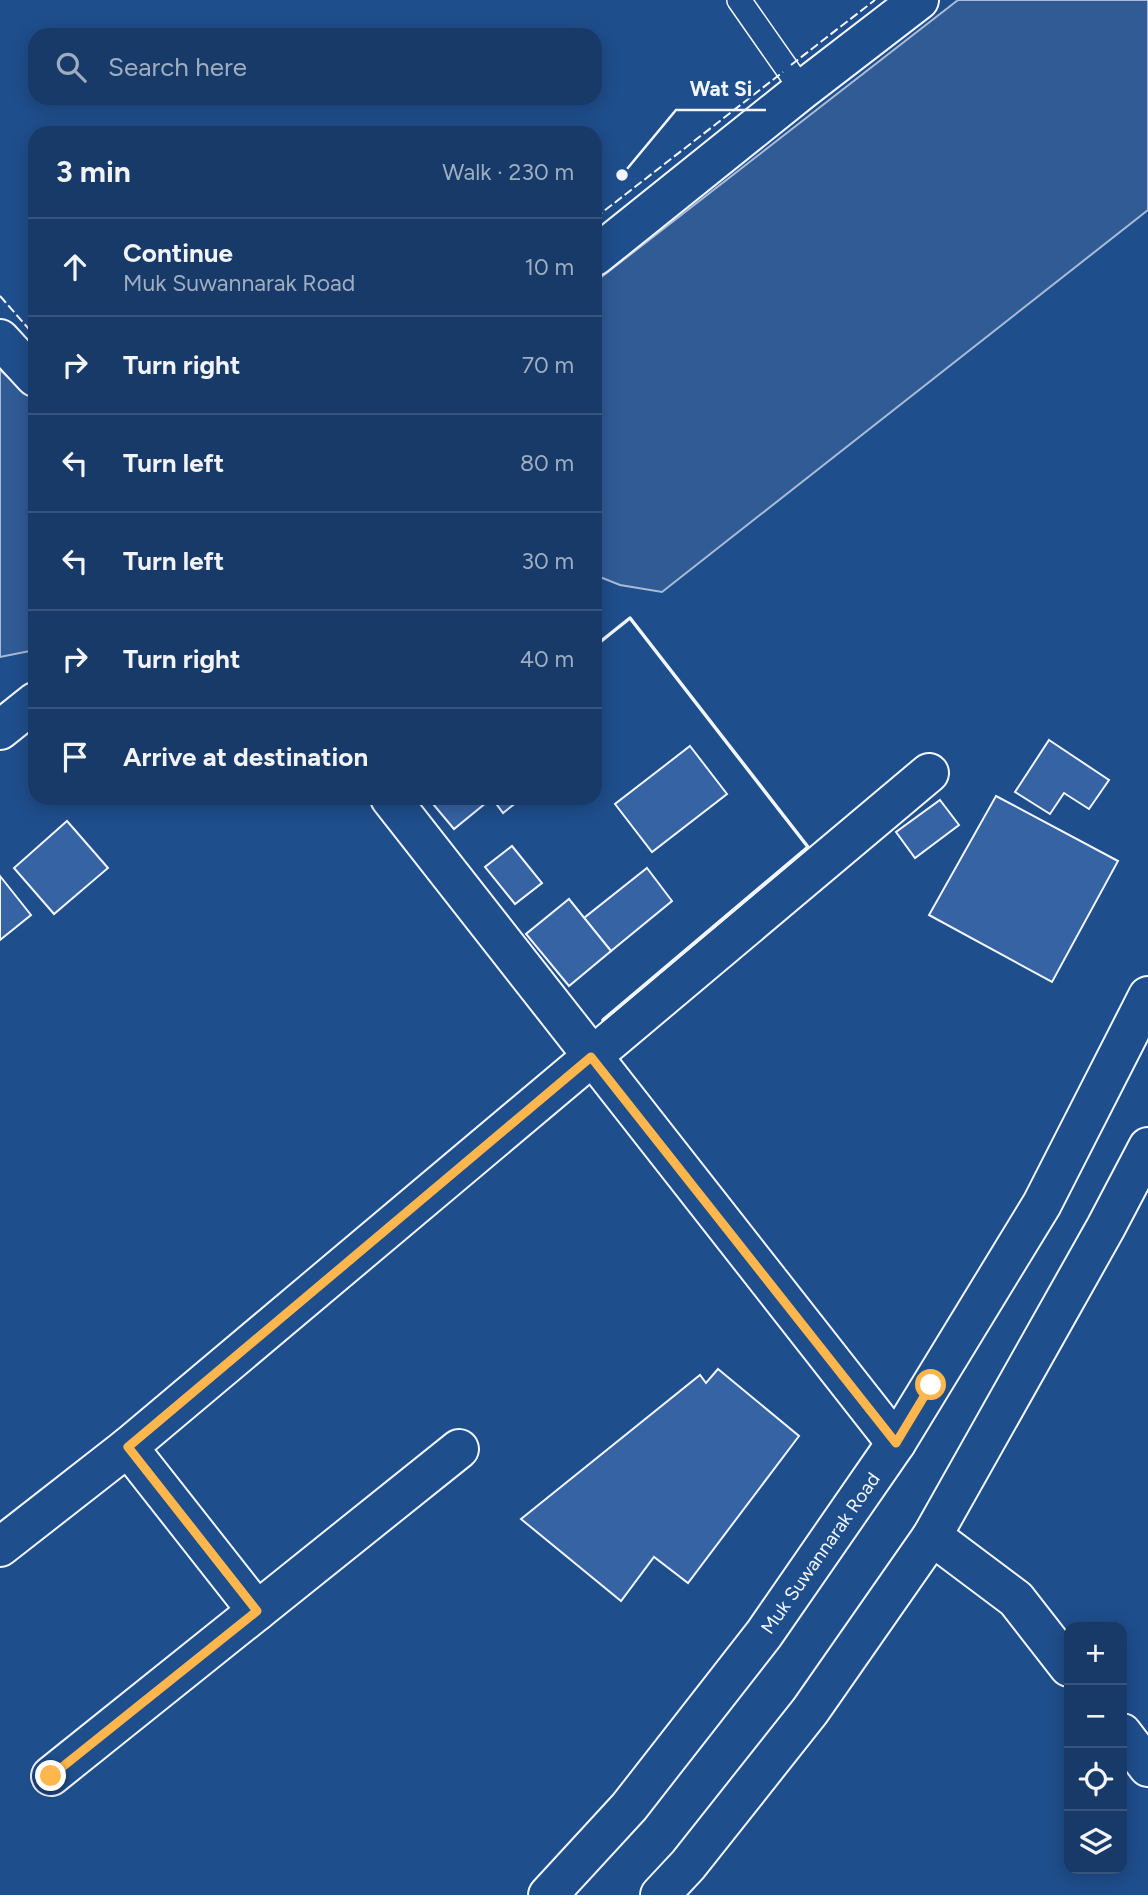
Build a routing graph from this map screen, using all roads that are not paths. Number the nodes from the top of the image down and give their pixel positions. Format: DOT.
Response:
graph roads {
  1 [pos="739,0"];
  2 [pos="919,0"];
  3 [pos="802,90"];
  4 [pos="602,250"];
  5 [pos="0,339"];
  6 [pos="28,369"];
  7 [pos="28,708"];
  8 [pos="0,730"];
  9 [pos="929,774"];
  10 [pos="395,805"];
  11 [pos="1148,996"];
  12 [pos="591,1057"];
  13 [pos="1148,1147"];
  14 [pos="896,1443"];
  15 [pos="128,1447"];
  16 [pos="459,1449"];
  17 [pos="932,1536"];
  18 [pos="0,1547"];
  19 [pos="257,1611"];
  20 [pos="1064,1661"];
  21 [pos="1127,1740"];
  22 [pos="1148,1767"];
  23 [pos="51,1776"];
  24 [pos="548,1895"];
  25 [pos="660,1895"];
  1 -- 3 [label="lane"];
  2 -- 3 [label="street"];
  3 -- 4 [label="street"];
  5 -- 6 [label="street"];
  7 -- 8 [label="street"];
  9 -- 12 [label="street"];
  10 -- 12 [label="street"];
  11 -- 14 [label="street, Muk Suwannarak Road"];
  12 -- 14 [label="street"];
  12 -- 15 [label="street"];
  13 -- 17 [label="street"];
  14 -- 24 [label="street, Muk Suwannarak Road"];
  15 -- 18 [label="street"];
  15 -- 19 [label="street"];
  16 -- 19 [label="street"];
  17 -- 20 [label="street"];
  17 -- 25 [label="street"];
  19 -- 23 [label="street"];
  21 -- 22 [label="street"];
}
